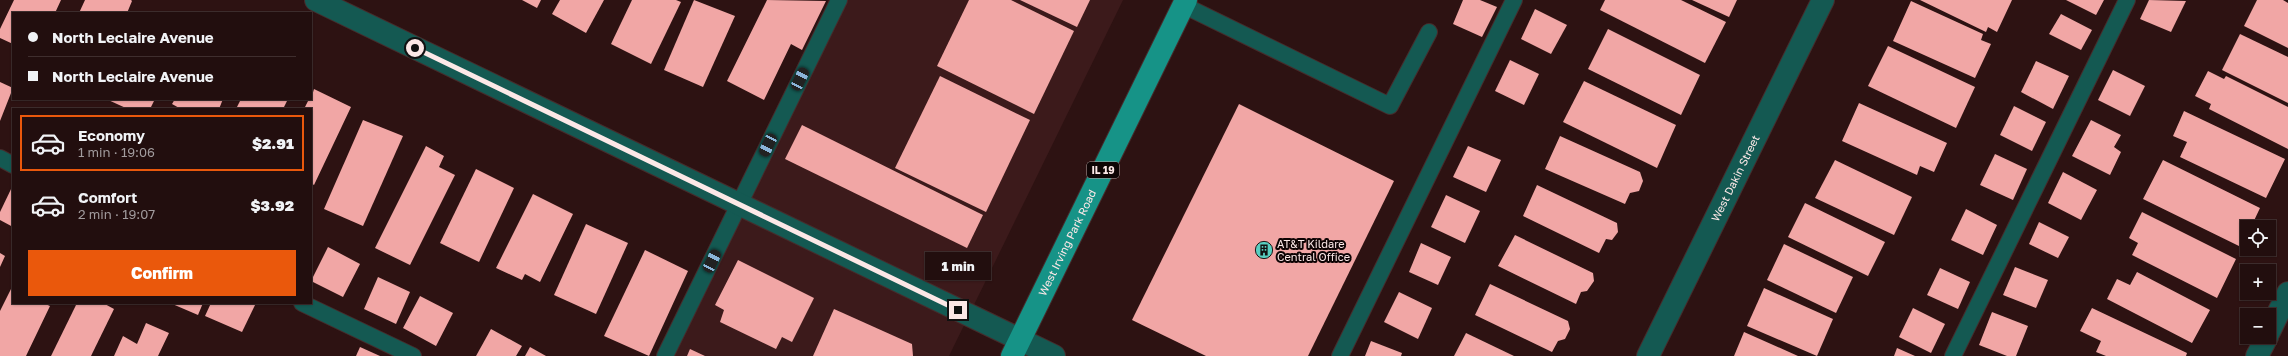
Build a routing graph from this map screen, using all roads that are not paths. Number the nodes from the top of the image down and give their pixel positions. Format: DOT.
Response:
graph roads {
  1 [pos="316,0"];
  2 [pos="839,0"];
  3 [pos="1514,0"];
  4 [pos="1823,0"];
  5 [pos="2127,0"];
  6 [pos="1185,2"];
  7 [pos="1429,32"];
  8 [pos="0,158"];
  9 [pos="12,164"];
  10 [pos="739,204"];
  11 [pos="2288,293"];
  12 [pos="304,304"];
  13 [pos="2276,318"];
  14 [pos="2263,344"];
  15 [pos="1016,348"];
  16 [pos="413,356"];
  17 [pos="665,356"];
  18 [pos="1054,356"];
  19 [pos="1340,356"];
  20 [pos="1648,356"];
  21 [pos="1953,356"];
  22 [pos="2257,356"];
  1 -- 10 [label="street"];
  2 -- 10 [label="lane"];
  3 -- 19 [label="lane"];
  4 -- 20 [label="street, West Dakin Street"];
  5 -- 21 [label="lane"];
  6 -- 7 [label="lane"];
  6 -- 15 [label="main road, West Irving Park Road / IL 19"];
  8 -- 9 [label="lane"];
  10 -- 15 [label="street"];
  10 -- 17 [label="lane"];
  11 -- 13 [label="street"];
  12 -- 16 [label="lane"];
  14 -- 22 [label="street"];
  15 -- 18 [label="street"];
}
